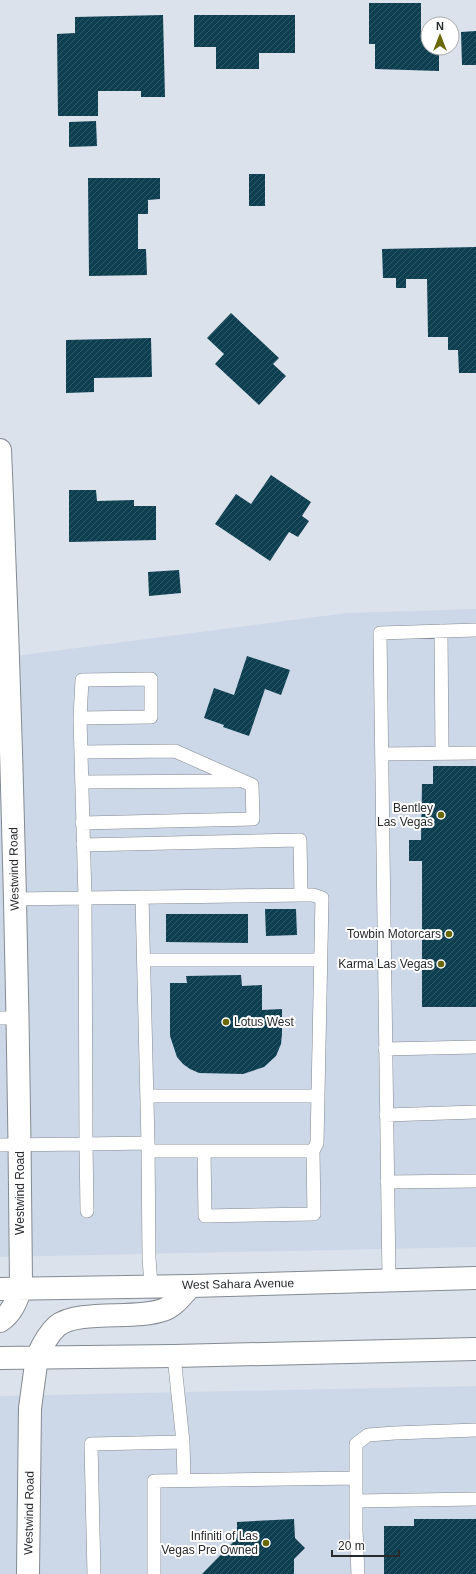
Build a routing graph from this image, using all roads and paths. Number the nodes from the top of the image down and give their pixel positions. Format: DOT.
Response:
graph roads {
  1 [pos="0,450"];
  2 [pos="476,630"];
  3 [pos="441,631"];
  4 [pos="4,641"];
  5 [pos="80,718"];
  6 [pos="81,752"];
  7 [pos="476,752"];
  8 [pos="442,753"];
  9 [pos="382,754"];
  10 [pos="243,781"];
  11 [pos="82,782"];
  12 [pos="82,823"];
  13 [pos="83,845"];
  14 [pos="301,895"];
  15 [pos="142,897"];
  16 [pos="85,898"];
  17 [pos="14,899"];
  18 [pos="144,960"];
  19 [pos="320,960"];
  20 [pos="8,1018"];
  21 [pos="476,1047"];
  22 [pos="385,1050"];
  23 [pos="147,1096"];
  24 [pos="318,1096"];
  25 [pos="476,1112"];
  26 [pos="386,1115"];
  27 [pos="86,1144"];
  28 [pos="10,1145"];
  29 [pos="148,1147"];
  30 [pos="204,1151"];
  31 [pos="313,1151"];
  32 [pos="476,1181"];
  33 [pos="387,1182"];
  34 [pos="87,1211"];
  35 [pos="476,1278"];
  36 [pos="389,1280"];
  37 [pos="151,1285"];
  38 [pos="191,1286"];
  39 [pos="10,1288"];
  40 [pos="0,1321"];
  41 [pos="476,1349"];
  42 [pos="174,1356"];
  43 [pos="37,1357"];
  44 [pos="0,1358"];
  45 [pos="476,1430"];
  46 [pos="183,1442"];
  47 [pos="356,1478"];
  48 [pos="184,1480"];
  49 [pos="476,1499"];
  50 [pos="356,1501"];
  51 [pos="28,1574"];
  52 [pos="94,1574"];
  53 [pos="154,1574"];
  54 [pos="358,1574"];
  1 -- 4 [label="main road, Westwind Road"];
  2 -- 3 [label="lane"];
  3 -- 8 [label="lane"];
  3 -- 9 [label="lane"];
  4 -- 17 [label="main road, Westwind Road"];
  5 -- 5 [label="lane"];
  5 -- 6 [label="lane"];
  6 -- 10 [label="lane"];
  6 -- 11 [label="lane"];
  7 -- 8 [label="lane"];
  8 -- 9 [label="lane"];
  9 -- 22 [label="lane"];
  10 -- 11 [label="lane"];
  10 -- 12 [label="lane"];
  11 -- 12 [label="lane"];
  12 -- 13 [label="lane"];
  13 -- 14 [label="lane"];
  13 -- 16 [label="lane"];
  14 -- 15 [label="lane"];
  14 -- 19 [label="lane"];
  15 -- 16 [label="lane"];
  15 -- 18 [label="lane"];
  16 -- 17 [label="lane"];
  16 -- 27 [label="lane"];
  17 -- 20 [label="main road, Westwind Road"];
  18 -- 19 [label="lane"];
  18 -- 23 [label="lane"];
  19 -- 24 [label="lane"];
  20 -- 28 [label="main road, Westwind Road"];
  21 -- 22 [label="lane"];
  22 -- 26 [label="lane"];
  23 -- 24 [label="lane"];
  23 -- 29 [label="lane"];
  24 -- 31 [label="lane"];
  25 -- 26 [label="lane"];
  26 -- 33 [label="lane"];
  27 -- 28 [label="lane"];
  27 -- 29 [label="lane"];
  27 -- 34 [label="lane"];
  28 -- 39 [label="main road, Westwind Road"];
  29 -- 30 [label="lane"];
  29 -- 37 [label="lane"];
  30 -- 31 [label="lane"];
  30 -- 31 [label="lane"];
  32 -- 33 [label="lane"];
  33 -- 36 [label="lane"];
  35 -- 36 [label="main road, West Sahara Avenue"];
  36 -- 38 [label="main road, West Sahara Avenue"];
  37 -- 38 [label="main road, West Sahara Avenue"];
  37 -- 39 [label="main road, West Sahara Avenue"];
  38 -- 43 [label="main road"];
  39 -- 40 [label="main road, Westwind Road"];
  41 -- 42 [label="main road"];
  42 -- 43 [label="main road"];
  42 -- 46 [label="lane"];
  43 -- 44 [label="main road"];
  43 -- 51 [label="main road, Westwind Road"];
  45 -- 47 [label="lane"];
  46 -- 48 [label="lane"];
  46 -- 52 [label="lane"];
  47 -- 48 [label="lane"];
  47 -- 50 [label="lane"];
  48 -- 53 [label="lane"];
  49 -- 50 [label="lane"];
  50 -- 54 [label="lane"];
}
